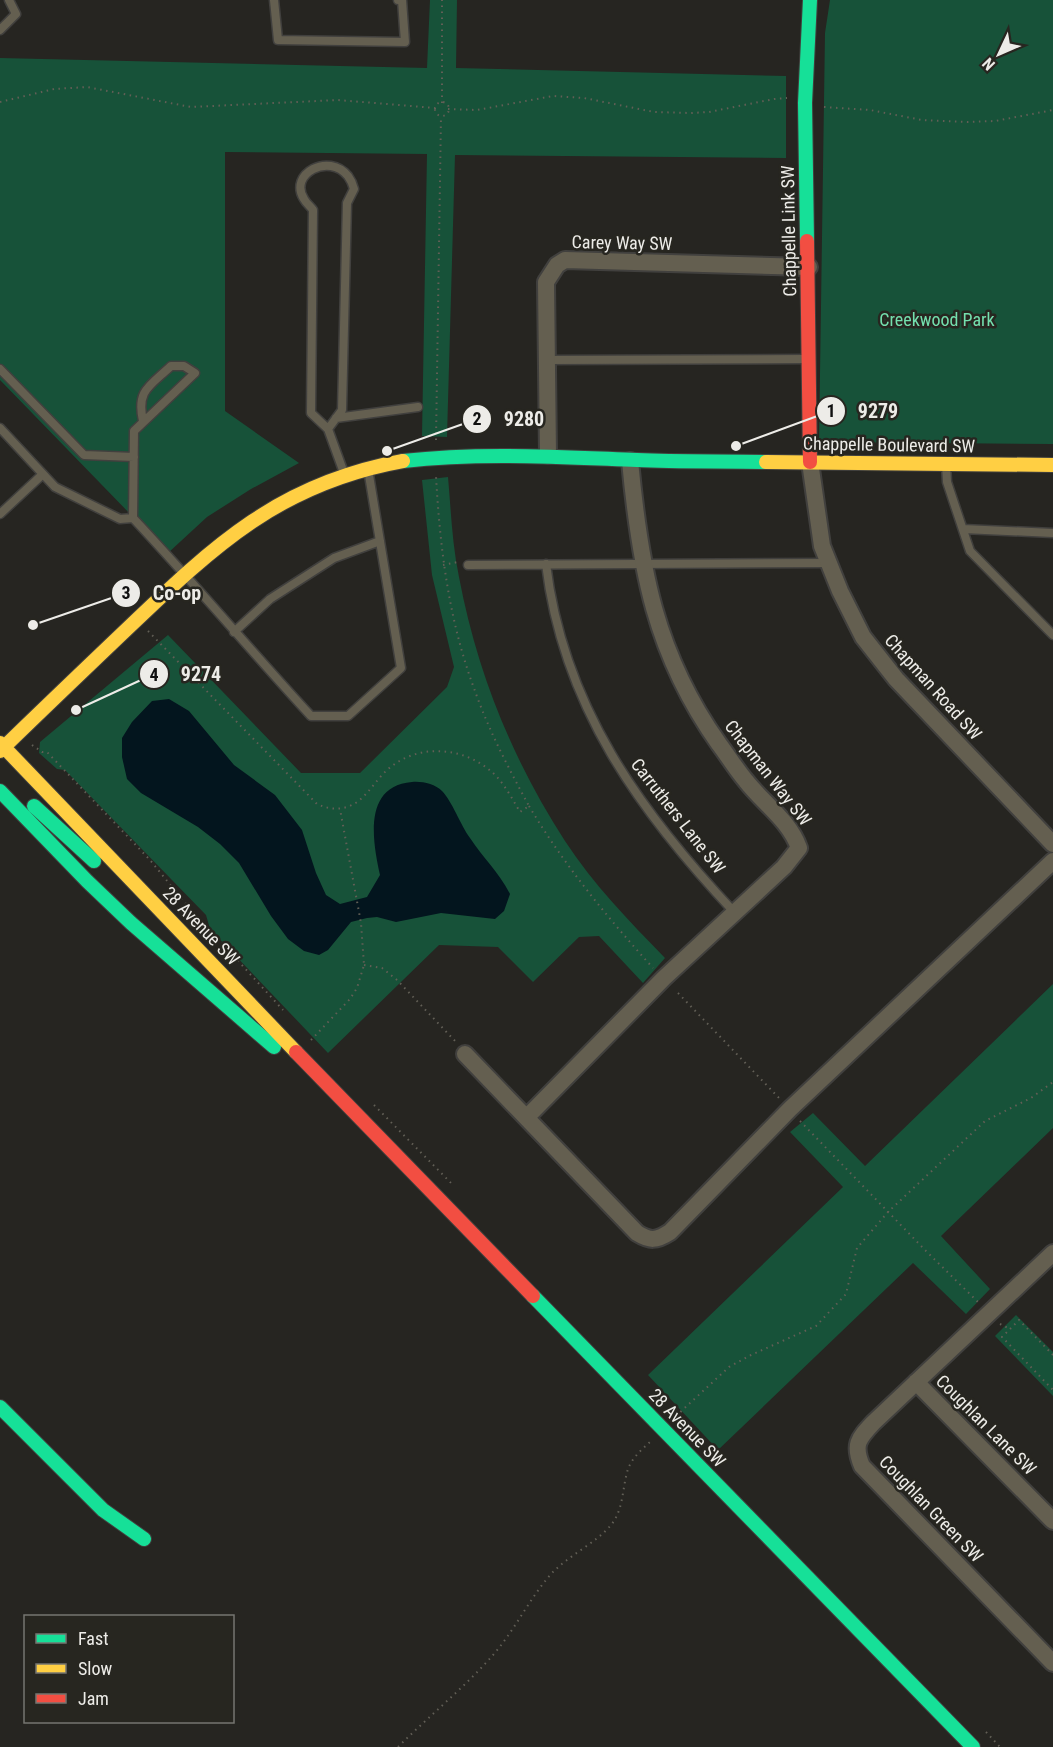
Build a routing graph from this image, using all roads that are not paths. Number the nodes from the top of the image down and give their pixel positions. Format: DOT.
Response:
graph roads {
  1 [pos="9,0"];
  2 [pos="274,0"];
  3 [pos="398,0"];
  4 [pos="810,0"];
  5 [pos="0,30"];
  6 [pos="809,267"];
  7 [pos="808,358"];
  8 [pos="546,360"];
  9 [pos="0,369"];
  10 [pos="418,407"];
  11 [pos="336,418"];
  12 [pos="143,422"];
  13 [pos="0,428"];
  14 [pos="328,429"];
  15 [pos="548,455"];
  16 [pos="134,457"];
  17 [pos="630,460"];
  18 [pos="810,462"];
  19 [pos="946,464"];
  20 [pos="1053,465"];
  21 [pos="368,469"];
  22 [pos="43,474"];
  23 [pos="345,476"];
  24 [pos="0,514"];
  25 [pos="133,518"];
  26 [pos="963,529"];
  27 [pos="1053,533"];
  28 [pos="380,541"];
  29 [pos="829,563"];
  30 [pos="546,564"];
  31 [pos="642,564"];
  32 [pos="468,565"];
  33 [pos="185,573"];
  34 [pos="234,632"];
  35 [pos="1053,635"];
  36 [pos="1,747"];
  37 [pos="0,782"];
  38 [pos="0,791"];
  39 [pos="1053,844"];
  40 [pos="1053,861"];
  41 [pos="736,913"];
  42 [pos="189,941"];
  43 [pos="465,1054"];
  44 [pos="526,1117"];
  45 [pos="375,1134"];
  46 [pos="1053,1253"];
  47 [pos="916,1382"];
  48 [pos="0,1407"];
  49 [pos="1053,1521"];
  50 [pos="144,1539"];
  51 [pos="1053,1663"];
  52 [pos="973,1747"];
  1 -- 5 [label="lane"];
  2 -- 3 [label="lane"];
  4 -- 6 [label="main road, Chappelle Link SW"];
  6 -- 7 [label="main road, Chappelle Link SW"];
  6 -- 8 [label="street, Carey Way SW"];
  7 -- 8 [label="lane"];
  7 -- 18 [label="main road, Chappelle Link SW"];
  8 -- 15 [label="street, Carey Way SW"];
  9 -- 16 [label="lane"];
  10 -- 11 [label="lane"];
  11 -- 14 [label="lane"];
  11 -- 14 [label="lane"];
  12 -- 12 [label="lane"];
  12 -- 16 [label="lane"];
  13 -- 22 [label="lane"];
  14 -- 23 [label="lane"];
  15 -- 17 [label="main road, Chappelle Boulevard SW"];
  15 -- 21 [label="main road, Chappelle Boulevard SW"];
  16 -- 25 [label="lane"];
  17 -- 18 [label="main road, Chappelle Boulevard SW"];
  17 -- 31 [label="street, Chapman Way SW"];
  18 -- 19 [label="main road, Chappelle Boulevard SW"];
  18 -- 29 [label="street, Chapman Road SW"];
  19 -- 20 [label="main road, Chappelle Boulevard SW"];
  19 -- 26 [label="lane"];
  21 -- 23 [label="main road, Chappelle Boulevard SW"];
  21 -- 28 [label="lane"];
  22 -- 24 [label="lane"];
  22 -- 25 [label="lane"];
  23 -- 33 [label="main road, Chappelle Boulevard SW"];
  25 -- 33 [label="lane"];
  26 -- 27 [label="lane"];
  26 -- 35 [label="lane"];
  28 -- 34 [label="lane"];
  28 -- 34 [label="lane"];
  29 -- 31 [label="lane"];
  29 -- 39 [label="street, Chapman Road SW"];
  30 -- 31 [label="lane"];
  30 -- 32 [label="lane"];
  30 -- 41 [label="lane, Carruthers Lane SW"];
  31 -- 41 [label="street, Chapman Way SW"];
  33 -- 34 [label="lane"];
  33 -- 36 [label="main road, Chappelle Boulevard SW"];
  36 -- 42 [label="main road, 28 Avenue SW"];
  37 -- 42 [label="main road"];
  38 -- 45 [label="main road, 28 Avenue SW"];
  40 -- 44 [label="street"];
  41 -- 44 [label="street, Chapman Way SW"];
  42 -- 45 [label="main road, 28 Avenue SW"];
  43 -- 44 [label="street"];
  45 -- 52 [label="main road, 28 Avenue SW"];
  46 -- 47 [label="street, Coughlan Green SW"];
  47 -- 49 [label="street, Coughlan Lane SW"];
  47 -- 51 [label="street, Coughlan Green SW"];
  48 -- 50 [label="main road"];
}
